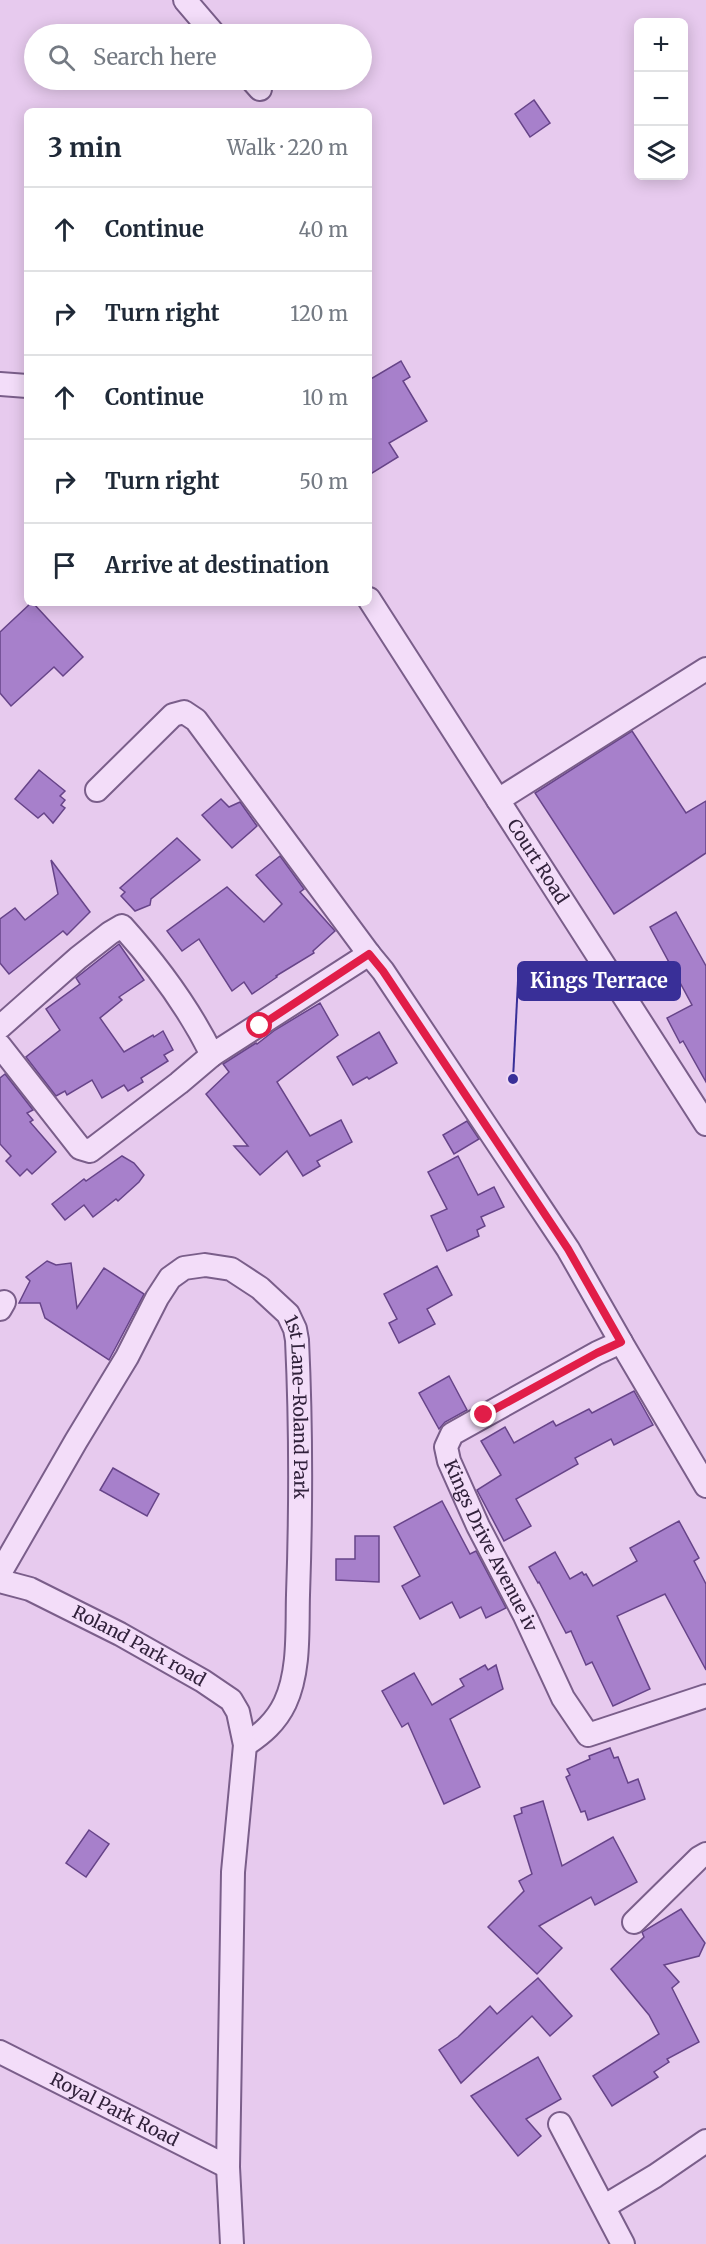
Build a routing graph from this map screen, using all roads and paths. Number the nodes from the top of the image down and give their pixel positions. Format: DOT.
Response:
graph roads {
  1 [pos="185,0"];
  2 [pos="205,24"];
  3 [pos="0,384"];
  4 [pos="24,386"];
  5 [pos="372,604"];
  6 [pos="706,669"];
  7 [pos="96,790"];
  8 [pos="498,800"];
  9 [pos="369,954"];
  10 [pos="0,1027"];
  11 [pos="0,1046"];
  12 [pos="212,1055"];
  13 [pos="706,1124"];
  14 [pos="621,1342"];
  15 [pos="706,1486"];
  16 [pos="0,1573"];
  17 [pos="0,1581"];
  18 [pos="706,1696"];
  19 [pos="245,1745"];
  20 [pos="706,1854"];
  21 [pos="634,1922"];
  22 [pos="0,2052"];
  23 [pos="560,2124"];
  24 [pos="706,2141"];
  25 [pos="228,2167"];
  26 [pos="605,2206"];
  27 [pos="232,2244"];
  28 [pos="623,2244"];
  1 -- 2 [label="street"];
  3 -- 4 [label="street"];
  5 -- 8 [label="street, Court Road"];
  6 -- 8 [label="street"];
  7 -- 9 [label="street"];
  8 -- 13 [label="street, Court Road"];
  9 -- 12 [label="street"];
  9 -- 14 [label="street"];
  10 -- 12 [label="street"];
  11 -- 12 [label="street"];
  14 -- 15 [label="street"];
  14 -- 18 [label="street, Kings Drive Avenue iv"];
  16 -- 19 [label="street, 1st Lane-Roland Park"];
  17 -- 19 [label="street, Roland Park road"];
  19 -- 25 [label="street, Roland Park road"];
  20 -- 21 [label="street"];
  22 -- 25 [label="street, Royal Park Road"];
  23 -- 26 [label="street"];
  24 -- 26 [label="street"];
  25 -- 27 [label="street, Roland Park road"];
  26 -- 28 [label="street"];
}
